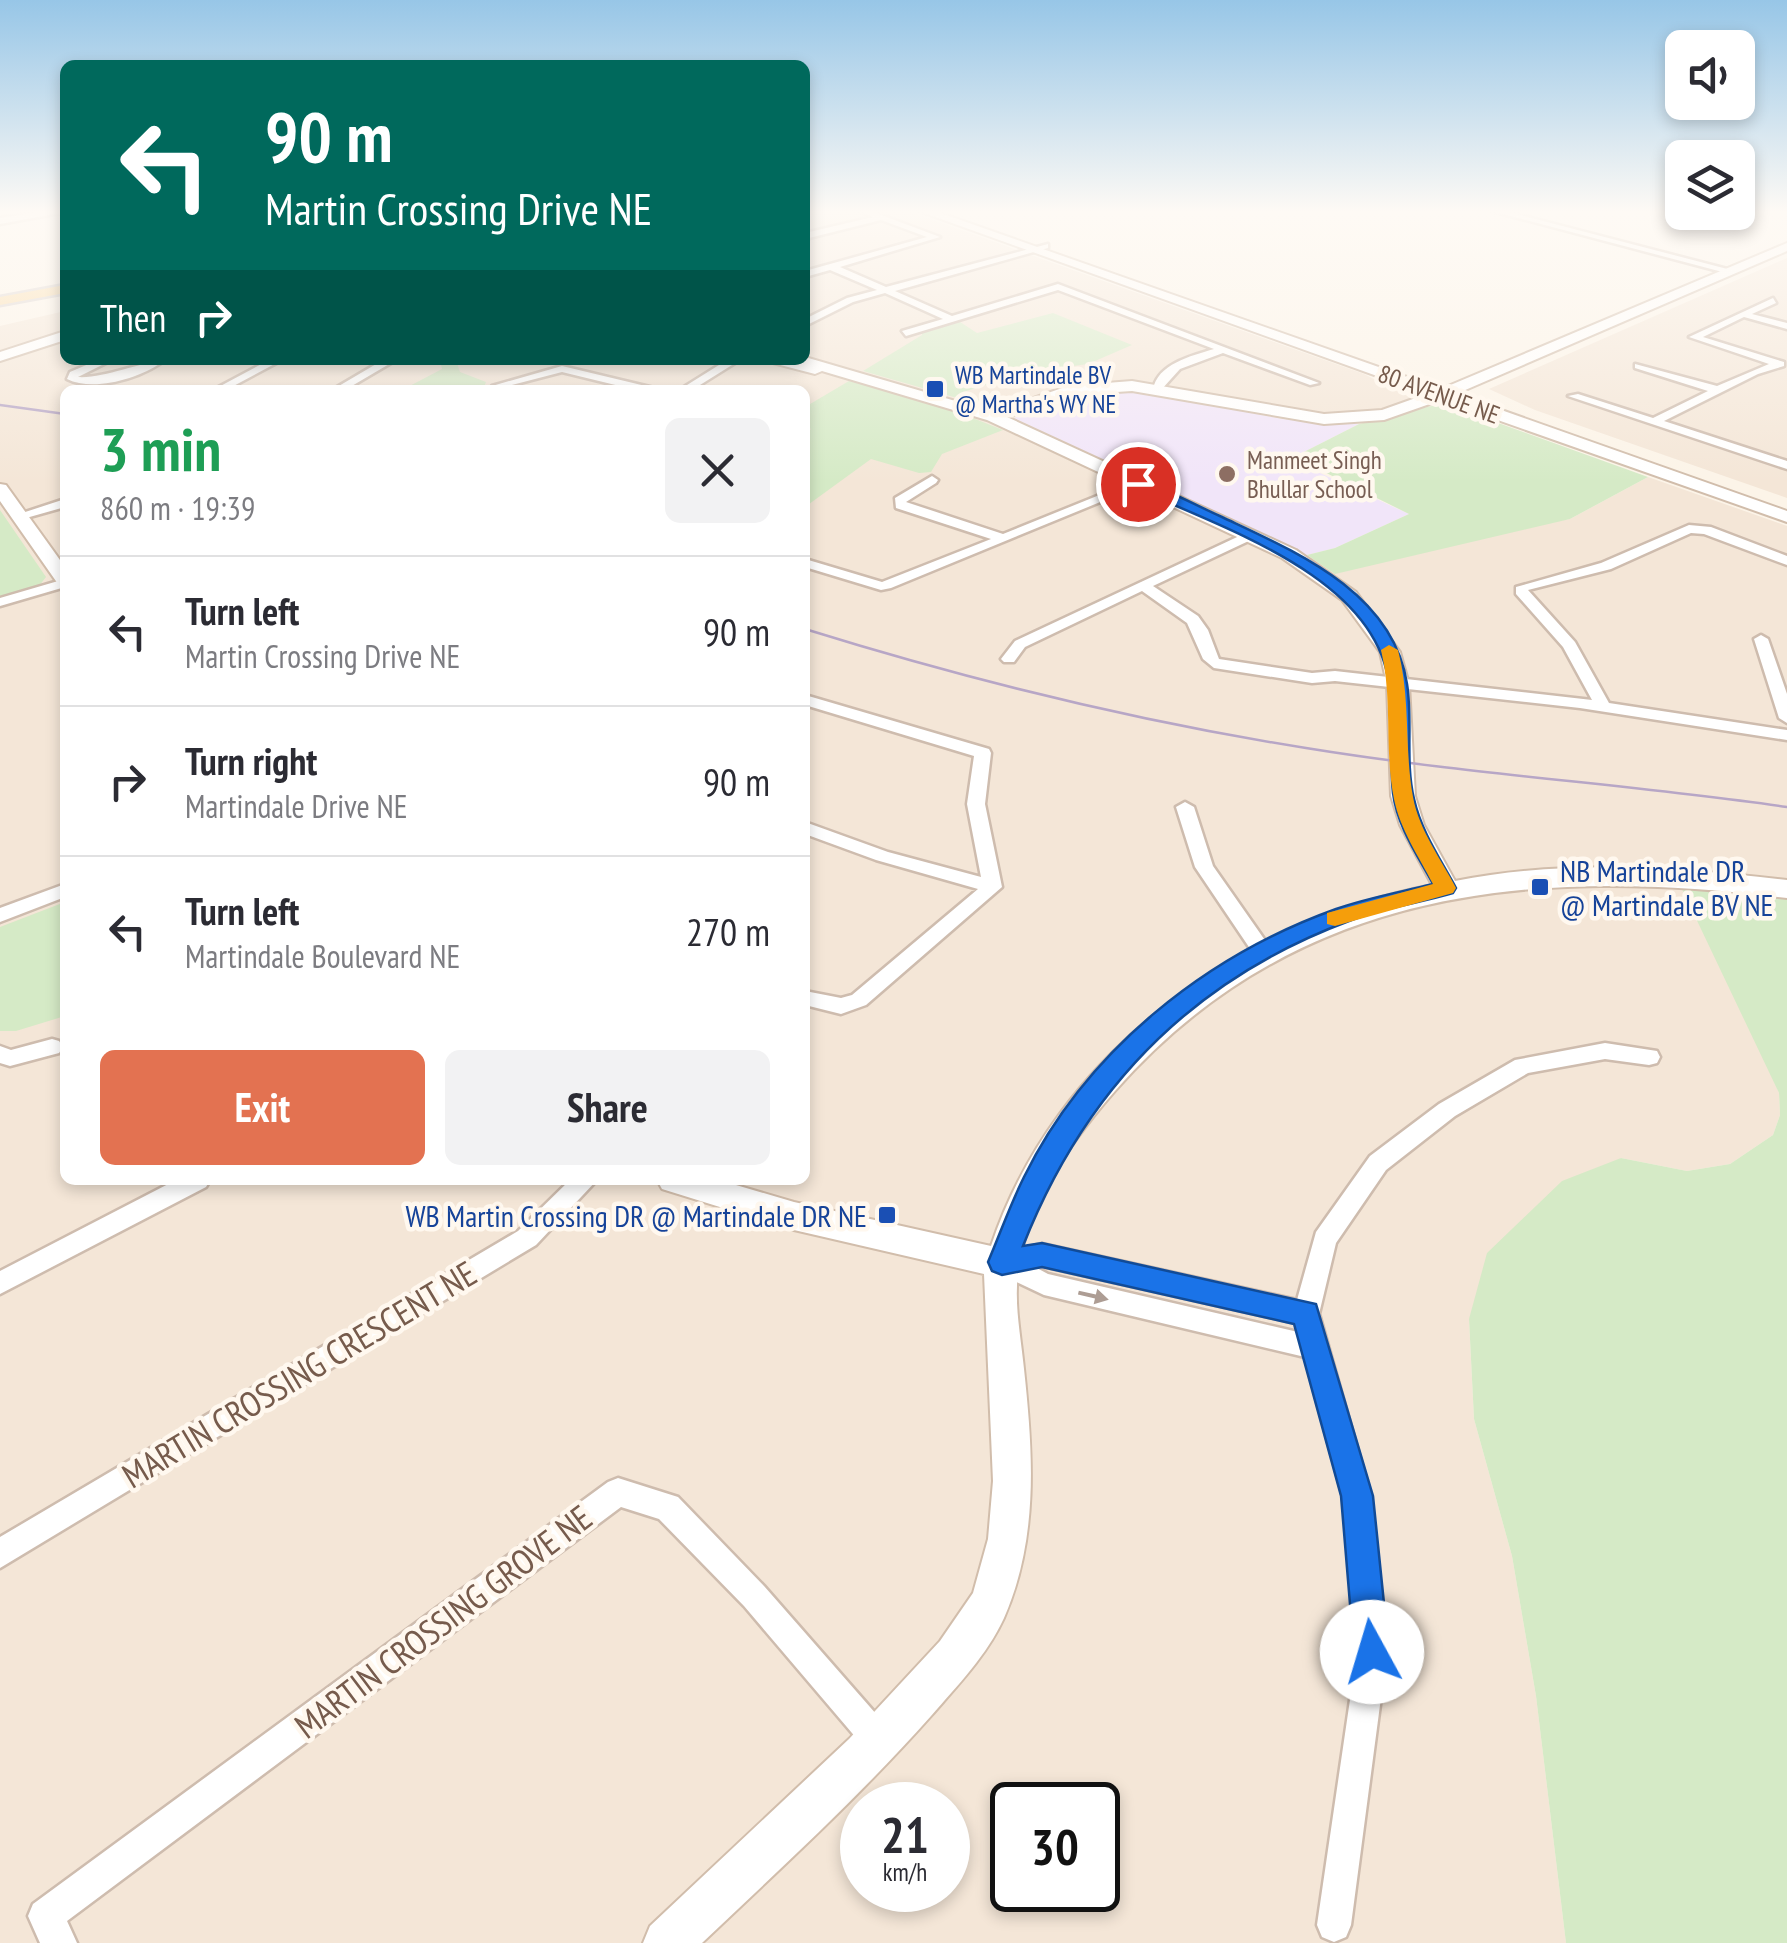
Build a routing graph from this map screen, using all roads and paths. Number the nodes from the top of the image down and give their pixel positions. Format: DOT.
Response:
graph roads {
  1 [pos="60,301"];
  2 [pos="851,301"];
  3 [pos="912,301"];
  4 [pos="1008,301"];
  5 [pos="1095,301"];
  6 [pos="1186,301"];
  7 [pos="1190,301"];
  8 [pos="1661,301"];
  9 [pos="1772,301"];
  10 [pos="0,310"];
  11 [pos="1743,314"];
  12 [pos="948,317"];
  13 [pos="810,320"];
  14 [pos="1787,326"];
  15 [pos="906,333"];
  16 [pos="60,338"];
  17 [pos="1224,349"];
  18 [pos="1533,356"];
  19 [pos="0,357"];
  20 [pos="810,363"];
  21 [pos="1783,364"];
  22 [pos="95,365"];
  23 [pos="151,365"];
  24 [pos="267,365"];
  25 [pos="382,365"];
  26 [pos="726,365"];
  27 [pos="742,365"];
  28 [pos="796,365"];
  29 [pos="1639,366"];
  30 [pos="1369,368"];
  31 [pos="853,375"];
  32 [pos="1314,383"];
  33 [pos="1473,383"];
  34 [pos="228,385"];
  35 [pos="347,385"];
  36 [pos="501,385"];
  37 [pos="629,385"];
  38 [pos="692,385"];
  39 [pos="708,385"];
  40 [pos="1158,388"];
  41 [pos="1440,390"];
  42 [pos="1717,390"];
  43 [pos="1574,396"];
  44 [pos="1409,397"];
  45 [pos="1516,412"];
  46 [pos="1292,414"];
  47 [pos="993,417"];
  48 [pos="1656,421"];
  49 [pos="1787,465"];
  50 [pos="932,480"];
  51 [pos="1138,484"];
  52 [pos="0,490"];
  53 [pos="60,504"];
  54 [pos="1787,508"];
  55 [pos="19,516"];
  56 [pos="1787,518"];
  57 [pos="1250,536"];
  58 [pos="1003,538"];
  59 [pos="1787,561"];
  60 [pos="810,565"];
  61 [pos="60,575"];
  62 [pos="60,584"];
  63 [pos="1143,586"];
  64 [pos="0,602"];
  65 [pos="1761,639"];
  66 [pos="1009,659"];
  67 [pos="1398,690"];
  68 [pos="810,701"];
  69 [pos="1604,709"];
  70 [pos="1787,718"];
  71 [pos="1787,734"];
  72 [pos="1186,807"];
  73 [pos="810,830"];
  74 [pos="993,887"];
  75 [pos="1446,888"];
  76 [pos="1787,889"];
  77 [pos="60,892"];
  78 [pos="0,916"];
  79 [pos="1262,951"];
  80 [pos="810,999"];
  81 [pos="52,1046"];
  82 [pos="0,1054"];
  83 [pos="1649,1057"];
  84 [pos="188,1185"];
  85 [pos="580,1185"];
  86 [pos="690,1185"];
  87 [pos="1002,1262"];
  88 [pos="0,1284"];
  89 [pos="1306,1314"];
  90 [pos="1313,1347"];
  91 [pos="0,1553"];
  92 [pos="880,1742"];
  93 [pos="1334,1925"];
  94 [pos="60,1943"];
  95 [pos="667,1943"];
  1 -- 10 [label="main road"];
  2 -- 13 [label="street"];
  3 -- 12 [label="street"];
  4 -- 12 [label="street"];
  5 -- 17 [label="street"];
  6 -- 30 [label="street, 80 AVENUE NE"];
  7 -- 41 [label="street, 80 AVENUE NE"];
  8 -- 18 [label="street"];
  9 -- 11 [label="street"];
  11 -- 14 [label="street"];
  11 -- 21 [label="street"];
  12 -- 15 [label="street"];
  16 -- 19 [label="street"];
  17 -- 32 [label="street"];
  17 -- 40 [label="street"];
  18 -- 33 [label="street"];
  18 -- 41 [label="street"];
  20 -- 31 [label="street"];
  21 -- 42 [label="street"];
  22 -- 23 [label="street"];
  24 -- 34 [label="street"];
  25 -- 35 [label="street"];
  26 -- 38 [label="street"];
  27 -- 39 [label="street"];
  28 -- 31 [label="street"];
  29 -- 42 [label="street"];
  30 -- 41 [label="street, 80 AVENUE NE"];
  30 -- 44 [label="street"];
  31 -- 47 [label="street"];
  33 -- 41 [label="street"];
  33 -- 45 [label="street"];
  36 -- 37 [label="street"];
  40 -- 46 [label="street"];
  40 -- 47 [label="street"];
  41 -- 44 [label="street"];
  41 -- 45 [label="street, 80 AVENUE NE"];
  41 -- 46 [label="street"];
  41 -- 56 [label="street, 80 AVENUE NE"];
  42 -- 48 [label="street"];
  43 -- 48 [label="street"];
  44 -- 46 [label="street"];
  45 -- 54 [label="street, 80 AVENUE NE"];
  47 -- 51 [label="street"];
  48 -- 49 [label="street"];
  50 -- 58 [label="street"];
  51 -- 57 [label="street"];
  51 -- 58 [label="street"];
  52 -- 55 [label="street"];
  53 -- 55 [label="street"];
  55 -- 61 [label="street"];
  57 -- 63 [label="street"];
  57 -- 67 [label="street"];
  58 -- 60 [label="street"];
  59 -- 69 [label="street"];
  62 -- 64 [label="street"];
  63 -- 66 [label="street"];
  63 -- 67 [label="street"];
  65 -- 70 [label="street"];
  67 -- 69 [label="street"];
  67 -- 75 [label="street"];
  68 -- 74 [label="street"];
  69 -- 71 [label="street"];
  72 -- 79 [label="street"];
  73 -- 74 [label="street"];
  74 -- 80 [label="street"];
  75 -- 76 [label="street"];
  75 -- 79 [label="street"];
  77 -- 78 [label="street"];
  79 -- 87 [label="street"];
  81 -- 82 [label="street"];
  83 -- 89 [label="street"];
  84 -- 88 [label="street"];
  85 -- 91 [label="street, MARTIN CROSSING CRESCENT NE"];
  86 -- 87 [label="street"];
  87 -- 89 [label="street"];
  87 -- 90 [label="street, one-way"];
  87 -- 92 [label="street"];
  89 -- 90 [label="street"];
  90 -- 93 [label="street"];
  92 -- 94 [label="street, MARTIN CROSSING GROVE NE"];
  92 -- 95 [label="street"];
}
